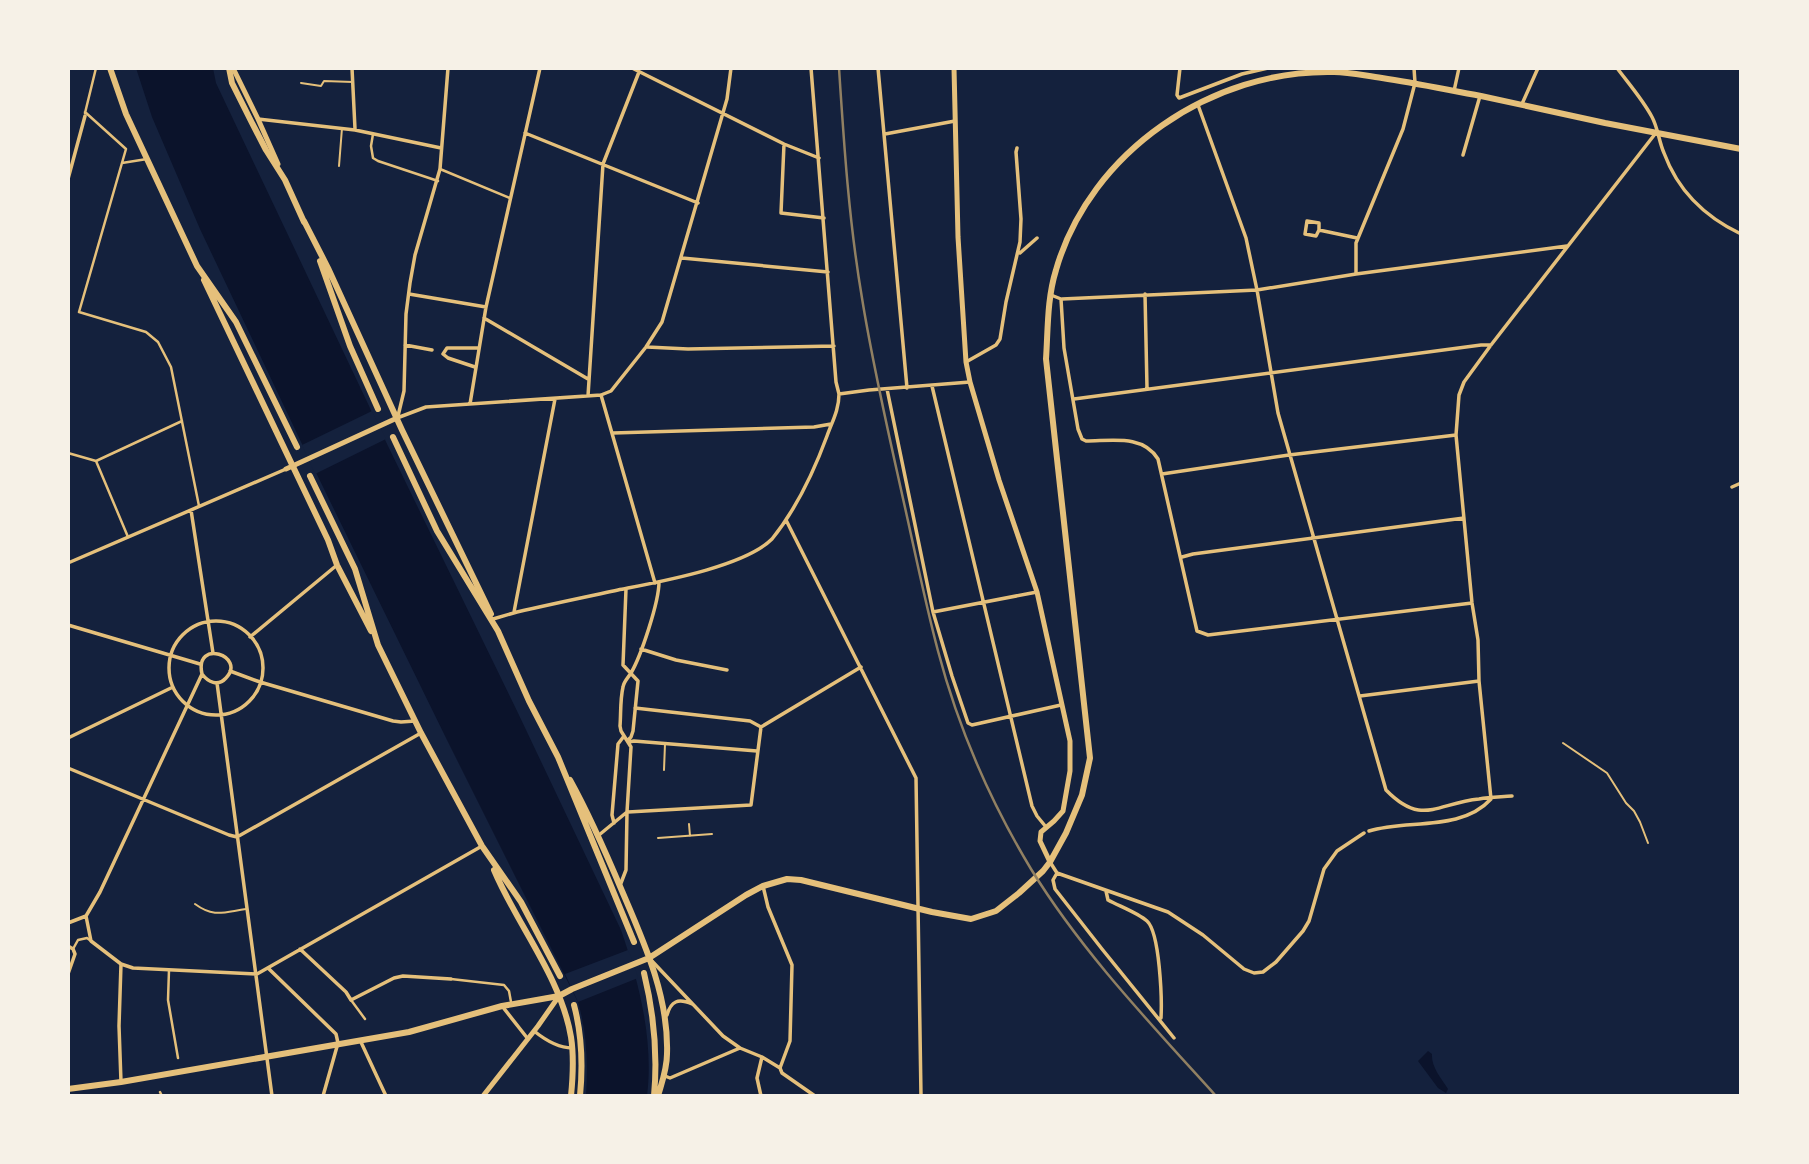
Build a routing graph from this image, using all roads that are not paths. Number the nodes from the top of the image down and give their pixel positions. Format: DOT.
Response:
graph roads {
  1 [pos="96,68"];
  2 [pos="231,68"];
  3 [pos="352,68"];
  4 [pos="448,68"];
  5 [pos="540,68"];
  6 [pos="632,68"];
  7 [pos="731,68"];
  8 [pos="811,68"];
  9 [pos="878,68"];
  10 [pos="954,68"];
  11 [pos="1180,68"];
  12 [pos="1268,68"];
  13 [pos="1361,68"];
  14 [pos="1414,68"];
  15 [pos="1459,68"];
  16 [pos="1538,68"];
  17 [pos="1618,68"];
  18 [pos="1333,70"];
  19 [pos="110,71"];
  20 [pos="639,72"];
  21 [pos="1354,74"];
  22 [pos="353,82"];
  23 [pos="301,83"];
  24 [pos="1415,83"];
  25 [pos="1454,91"];
  26 [pos="1480,96"];
  27 [pos="1197,103"];
  28 [pos="1522,104"];
  29 [pos="85,114"];
  30 [pos="723,114"];
  31 [pos="258,119"];
  32 [pos="955,121"];
  33 [pos="342,128"];
  34 [pos="355,130"];
  35 [pos="1657,132"];
  36 [pos="525,133"];
  37 [pos="373,134"];
  38 [pos="884,134"];
  39 [pos="784,144"];
  40 [pos="441,148"];
  41 [pos="1017,148"];
  42 [pos="1741,149"];
  43 [pos="1463,155"];
  44 [pos="819,158"];
  45 [pos="147,159"];
  46 [pos="122,163"];
  47 [pos="603,164"];
  48 [pos="339,166"];
  49 [pos="440,169"];
  50 [pos="68,179"];
  51 [pos="285,180"];
  52 [pos="438,181"];
  53 [pos="510,198"];
  54 [pos="698,203"];
  55 [pos="824,218"];
  56 [pos="304,221"];
  57 [pos="1319,230"];
  58 [pos="1741,234"];
  59 [pos="1037,238"];
  60 [pos="1357,238"];
  61 [pos="1567,246"];
  62 [pos="1018,254"];
  63 [pos="682,258"];
  64 [pos="198,266"];
  65 [pos="828,272"];
  66 [pos="1356,274"];
  67 [pos="1257,290"];
  68 [pos="408,294"];
  69 [pos="1144,294"];
  70 [pos="1050,295"];
  71 [pos="1061,299"];
  72 [pos="486,307"];
  73 [pos="484,318"];
  74 [pos="405,345"];
  75 [pos="1491,345"];
  76 [pos="646,346"];
  77 [pos="834,346"];
  78 [pos="478,348"];
  79 [pos="432,349"];
  80 [pos="966,362"];
  81 [pos="475,367"];
  82 [pos="1271,374"];
  83 [pos="588,379"];
  84 [pos="971,382"];
  85 [pos="932,386"];
  86 [pos="907,387"];
  87 [pos="1147,388"];
  88 [pos="887,389"];
  89 [pos="839,394"];
  90 [pos="601,395"];
  91 [pos="588,396"];
  92 [pos="555,399"];
  93 [pos="1074,399"];
  94 [pos="470,404"];
  95 [pos="378,409"];
  96 [pos="397,418"];
  97 [pos="182,421"];
  98 [pos="832,424"];
  99 [pos="612,433"];
  100 [pos="1456,435"];
  101 [pos="393,437"];
  102 [pos="297,447"];
  103 [pos="68,453"];
  104 [pos="1289,455"];
  105 [pos="96,461"];
  106 [pos="289,467"];
  107 [pos="1162,474"];
  108 [pos="310,476"];
  109 [pos="1741,482"];
  110 [pos="1732,487"];
  111 [pos="199,506"];
  112 [pos="191,510"];
  113 [pos="1464,518"];
  114 [pos="786,520"];
  115 [pos="128,537"];
  116 [pos="1315,537"];
  117 [pos="1181,557"];
  118 [pos="68,563"];
  119 [pos="337,565"];
  120 [pos="657,583"];
  121 [pos="626,589"];
  122 [pos="1037,592"];
  123 [pos="984,601"];
  124 [pos="1472,603"];
  125 [pos="514,612"];
  126 [pos="933,612"];
  127 [pos="493,619"];
  128 [pos="1337,620"];
  129 [pos="208,622"];
  130 [pos="68,625"];
  131 [pos="498,631"];
  132 [pos="250,637"];
  133 [pos="378,645"];
  134 [pos="641,649"];
  135 [pos="213,654"];
  136 [pos="171,655"];
  137 [pos="201,665"];
  138 [pos="861,667"];
  139 [pos="727,670"];
  140 [pos="230,671"];
  141 [pos="631,673"];
  142 [pos="202,674"];
  143 [pos="1479,681"];
  144 [pos="260,682"];
  145 [pos="216,683"];
  146 [pos="173,687"];
  147 [pos="1360,696"];
  148 [pos="1061,705"];
  149 [pos="187,706"];
  150 [pos="635,708"];
  151 [pos="220,715"];
  152 [pos="1011,717"];
  153 [pos="415,721"];
  154 [pos="761,727"];
  155 [pos="421,733"];
  156 [pos="68,738"];
  157 [pos="627,739"];
  158 [pos="1563,743"];
  159 [pos="665,744"];
  160 [pos="757,751"];
  161 [pos="558,757"];
  162 [pos="68,768"];
  163 [pos="664,770"];
  164 [pos="1512,796"];
  165 [pos="142,799"];
  166 [pos="1490,799"];
  167 [pos="689,808"];
  168 [pos="627,812"];
  169 [pos="689,815"];
  170 [pos="614,823"];
  171 [pos="689,824"];
  172 [pos="1046,827"];
  173 [pos="712,834"];
  174 [pos="599,835"];
  175 [pos="690,836"];
  176 [pos="237,837"];
  177 [pos="658,838"];
  178 [pos="1648,844"];
  179 [pos="482,846"];
  180 [pos="489,857"];
  181 [pos="1050,862"];
  182 [pos="1057,873"];
  183 [pos="619,886"];
  184 [pos="763,886"];
  185 [pos="1106,891"];
  186 [pos="195,904"];
  187 [pos="917,907"];
  188 [pos="248,909"];
  189 [pos="86,916"];
  190 [pos="68,923"];
  191 [pos="91,941"];
  192 [pos="634,942"];
  193 [pos="70,948"];
  194 [pos="300,949"];
  195 [pos="649,958"];
  196 [pos="121,964"];
  197 [pos="268,968"];
  198 [pos="169,970"];
  199 [pos="644,972"];
  200 [pos="68,974"];
  201 [pos="257,974"];
  202 [pos="560,976"];
  203 [pos="451,979"];
  204 [pos="560,996"];
  205 [pos="351,1000"];
  206 [pos="511,1004"];
  207 [pos="694,1004"];
  208 [pos="574,1005"];
  209 [pos="502,1006"];
  210 [pos="365,1019"];
  211 [pos="1161,1021"];
  212 [pos="665,1022"];
  213 [pos="534,1031"];
  214 [pos="1174,1038"];
  215 [pos="528,1039"];
  216 [pos="360,1040"];
  217 [pos="338,1043"];
  218 [pos="572,1048"];
  219 [pos="740,1048"];
  220 [pos="267,1057"];
  221 [pos="762,1057"];
  222 [pos="178,1058"];
  223 [pos="780,1068"];
  224 [pos="664,1075"];
  225 [pos="121,1082"];
  226 [pos="68,1089"];
  227 [pos="272,1096"];
  228 [pos="323,1096"];
  229 [pos="386,1096"];
  230 [pos="483,1096"];
  231 [pos="570,1096"];
  232 [pos="580,1096"];
  233 [pos="656,1096"];
  234 [pos="761,1096"];
  235 [pos="815,1096"];
  236 [pos="920,1096"];
  1 -- 29 [label="street"];
  2 -- 31 [label="main road"];
  2 -- 51 [label="main road"];
  3 -- 22 [label="street"];
  4 -- 40 [label="street"];
  5 -- 36 [label="street"];
  6 -- 20 [label="street"];
  7 -- 30 [label="street"];
  8 -- 44 [label="street"];
  9 -- 38 [label="street"];
  10 -- 32 [label="main road"];
  11 -- 12 [label="street"];
  13 -- 21 [label="street"];
  14 -- 24 [label="street"];
  15 -- 25 [label="street"];
  16 -- 28 [label="street"];
  17 -- 35 [label="street"];
  18 -- 21 [label="main road"];
  18 -- 27 [label="main road"];
  19 -- 45 [label="main road"];
  20 -- 30 [label="street"];
  20 -- 47 [label="street"];
  21 -- 24 [label="main road"];
  22 -- 23 [label="lane"];
  22 -- 34 [label="street"];
  24 -- 25 [label="main road"];
  24 -- 60 [label="street"];
  25 -- 26 [label="main road"];
  26 -- 28 [label="main road"];
  26 -- 43 [label="street"];
  27 -- 67 [label="street"];
  27 -- 70 [label="main road"];
  28 -- 35 [label="main road"];
  29 -- 46 [label="street"];
  29 -- 50 [label="street"];
  30 -- 39 [label="street"];
  30 -- 54 [label="street"];
  31 -- 33 [label="street"];
  31 -- 51 [label="main road"];
  32 -- 38 [label="street"];
  32 -- 80 [label="main road"];
  33 -- 34 [label="street"];
  33 -- 48 [label="lane"];
  34 -- 37 [label="street"];
  35 -- 42 [label="main road"];
  35 -- 58 [label="street"];
  35 -- 61 [label="street"];
  36 -- 47 [label="street"];
  36 -- 53 [label="street"];
  37 -- 40 [label="street"];
  37 -- 52 [label="street"];
  38 -- 86 [label="street"];
  39 -- 44 [label="street"];
  39 -- 55 [label="street"];
  40 -- 49 [label="street"];
  41 -- 62 [label="street"];
  44 -- 55 [label="street"];
  45 -- 46 [label="street"];
  45 -- 64 [label="main road"];
  46 -- 97 [label="street"];
  47 -- 54 [label="street"];
  47 -- 83 [label="street"];
  49 -- 52 [label="street"];
  49 -- 53 [label="street"];
  51 -- 56 [label="main road"];
  52 -- 68 [label="street"];
  53 -- 72 [label="street"];
  54 -- 63 [label="street"];
  55 -- 65 [label="street"];
  56 -- 95 [label="main road"];
  56 -- 96 [label="main road"];
  57 -- 57 [label="street"];
  57 -- 60 [label="street"];
  59 -- 62 [label="street"];
  60 -- 66 [label="street"];
  61 -- 66 [label="street"];
  61 -- 75 [label="street"];
  62 -- 80 [label="street"];
  63 -- 65 [label="street"];
  63 -- 76 [label="street"];
  64 -- 102 [label="main road"];
  64 -- 106 [label="main road"];
  65 -- 77 [label="street"];
  66 -- 67 [label="street"];
  67 -- 69 [label="street"];
  67 -- 82 [label="street"];
  68 -- 72 [label="street"];
  68 -- 74 [label="street"];
  69 -- 71 [label="street"];
  69 -- 87 [label="street"];
  70 -- 71 [label="street"];
  70 -- 181 [label="main road"];
  71 -- 93 [label="street"];
  72 -- 73 [label="street"];
  73 -- 78 [label="street"];
  73 -- 83 [label="street"];
  74 -- 79 [label="street"];
  74 -- 96 [label="street"];
  75 -- 82 [label="street"];
  75 -- 100 [label="street"];
  76 -- 77 [label="street"];
  76 -- 90 [label="street"];
  77 -- 89 [label="street"];
  78 -- 81 [label="street"];
  78 -- 81 [label="street"];
  80 -- 84 [label="main road"];
  81 -- 94 [label="street"];
  82 -- 87 [label="street"];
  82 -- 104 [label="street"];
  83 -- 91 [label="street"];
  84 -- 85 [label="street"];
  84 -- 122 [label="main road"];
  85 -- 86 [label="street"];
  85 -- 123 [label="street"];
  86 -- 88 [label="street"];
  87 -- 93 [label="street"];
  88 -- 89 [label="street"];
  88 -- 126 [label="street"];
  89 -- 98 [label="street"];
  90 -- 91 [label="street"];
  90 -- 99 [label="street"];
  91 -- 92 [label="street"];
  92 -- 94 [label="street"];
  92 -- 125 [label="street"];
  93 -- 107 [label="street"];
  94 -- 96 [label="street"];
  96 -- 106 [label="main road"];
  96 -- 127 [label="main road"];
  97 -- 105 [label="street"];
  97 -- 111 [label="street"];
  98 -- 99 [label="street"];
  98 -- 114 [label="street"];
  99 -- 120 [label="street"];
  100 -- 104 [label="street"];
  100 -- 113 [label="street"];
  101 -- 131 [label="main road"];
  103 -- 105 [label="street"];
  104 -- 107 [label="street"];
  104 -- 116 [label="street"];
  105 -- 115 [label="street"];
  106 -- 111 [label="street"];
  106 -- 119 [label="main road"];
  107 -- 117 [label="street"];
  108 -- 133 [label="main road"];
  109 -- 110 [label="street"];
  111 -- 112 [label="street"];
  112 -- 115 [label="street"];
  112 -- 129 [label="street"];
  113 -- 116 [label="street"];
  113 -- 124 [label="street"];
  114 -- 120 [label="street"];
  114 -- 138 [label="street"];
  115 -- 118 [label="street"];
  116 -- 117 [label="street"];
  116 -- 128 [label="street"];
  117 -- 128 [label="street"];
  119 -- 132 [label="street"];
  119 -- 133 [label="main road"];
  120 -- 121 [label="street"];
  120 -- 134 [label="street"];
  121 -- 125 [label="street"];
  121 -- 141 [label="street"];
  122 -- 123 [label="street"];
  122 -- 148 [label="main road"];
  123 -- 126 [label="street"];
  123 -- 152 [label="street"];
  124 -- 128 [label="street"];
  124 -- 143 [label="street"];
  125 -- 127 [label="street"];
  126 -- 152 [label="street"];
  127 -- 131 [label="main road"];
  128 -- 147 [label="street"];
  129 -- 132 [label="street"];
  129 -- 135 [label="street"];
  129 -- 136 [label="street"];
  130 -- 136 [label="street"];
  131 -- 161 [label="main road"];
  132 -- 144 [label="street"];
  133 -- 153 [label="main road"];
  134 -- 139 [label="street"];
  134 -- 141 [label="street"];
  135 -- 137 [label="street"];
  135 -- 140 [label="street"];
  136 -- 137 [label="street"];
  136 -- 146 [label="street"];
  137 -- 142 [label="street"];
  138 -- 154 [label="street"];
  138 -- 187 [label="street"];
  140 -- 144 [label="street"];
  140 -- 145 [label="street"];
  141 -- 150 [label="street"];
  141 -- 157 [label="street"];
  142 -- 145 [label="street"];
  142 -- 149 [label="street"];
  143 -- 147 [label="street"];
  143 -- 166 [label="street"];
  144 -- 151 [label="street"];
  144 -- 153 [label="street"];
  145 -- 151 [label="street"];
  146 -- 149 [label="street"];
  146 -- 156 [label="street"];
  147 -- 166 [label="street"];
  148 -- 152 [label="street"];
  148 -- 172 [label="main road"];
  149 -- 151 [label="street"];
  149 -- 165 [label="street"];
  150 -- 154 [label="street"];
  150 -- 157 [label="street"];
  151 -- 176 [label="street"];
  152 -- 172 [label="street"];
  153 -- 155 [label="main road"];
  154 -- 160 [label="street"];
  155 -- 176 [label="street"];
  155 -- 179 [label="main road"];
  157 -- 159 [label="street"];
  157 -- 168 [label="street"];
  157 -- 170 [label="street"];
  158 -- 178 [label="lane"];
  159 -- 160 [label="street"];
  159 -- 163 [label="lane"];
  160 -- 167 [label="street"];
  161 -- 174 [label="main road"];
  161 -- 192 [label="main road"];
  162 -- 165 [label="street"];
  164 -- 166 [label="street"];
  165 -- 176 [label="street"];
  165 -- 189 [label="street"];
  166 -- 185 [label="street"];
  167 -- 168 [label="street"];
  167 -- 169 [label="lane"];
  168 -- 170 [label="street"];
  168 -- 183 [label="street"];
  170 -- 174 [label="street"];
  171 -- 175 [label="lane"];
  172 -- 181 [label="main road"];
  173 -- 175 [label="lane"];
  174 -- 183 [label="main road"];
  175 -- 177 [label="lane"];
  176 -- 188 [label="street"];
  179 -- 180 [label="main road"];
  179 -- 194 [label="street"];
  180 -- 202 [label="main road"];
  180 -- 204 [label="main road"];
  181 -- 182 [label="street"];
  181 -- 187 [label="main road"];
  182 -- 185 [label="street"];
  182 -- 211 [label="street"];
  183 -- 195 [label="main road"];
  184 -- 187 [label="main road"];
  184 -- 195 [label="main road"];
  184 -- 223 [label="street"];
  185 -- 211 [label="street"];
  186 -- 188 [label="lane"];
  187 -- 236 [label="street"];
  188 -- 201 [label="street"];
  189 -- 190 [label="street"];
  189 -- 191 [label="street"];
  191 -- 193 [label="street"];
  191 -- 196 [label="street"];
  193 -- 200 [label="street"];
  194 -- 197 [label="street"];
  194 -- 205 [label="street"];
  195 -- 204 [label="main road"];
  195 -- 207 [label="street"];
  195 -- 212 [label="main road"];
  196 -- 198 [label="street"];
  196 -- 225 [label="street"];
  197 -- 201 [label="street"];
  197 -- 217 [label="street"];
  198 -- 201 [label="street"];
  198 -- 222 [label="street"];
  199 -- 233 [label="main road"];
  201 -- 220 [label="street"];
  203 -- 205 [label="street"];
  203 -- 206 [label="street"];
  204 -- 206 [label="main road"];
  204 -- 213 [label="main road"];
  204 -- 218 [label="main road"];
  205 -- 210 [label="street"];
  206 -- 209 [label="main road"];
  207 -- 212 [label="street"];
  207 -- 219 [label="street"];
  208 -- 232 [label="main road"];
  209 -- 215 [label="street"];
  209 -- 216 [label="main road"];
  211 -- 214 [label="street"];
  212 -- 224 [label="main road"];
  213 -- 215 [label="main road"];
  213 -- 218 [label="street"];
  215 -- 230 [label="main road"];
  216 -- 217 [label="main road"];
  216 -- 229 [label="street"];
  217 -- 220 [label="main road"];
  217 -- 228 [label="street"];
  218 -- 231 [label="main road"];
  219 -- 221 [label="street"];
  219 -- 224 [label="street"];
  220 -- 225 [label="main road"];
  220 -- 227 [label="street"];
  221 -- 223 [label="street"];
  221 -- 234 [label="street"];
  223 -- 235 [label="street"];
  224 -- 233 [label="main road"];
  225 -- 226 [label="main road"];
}
